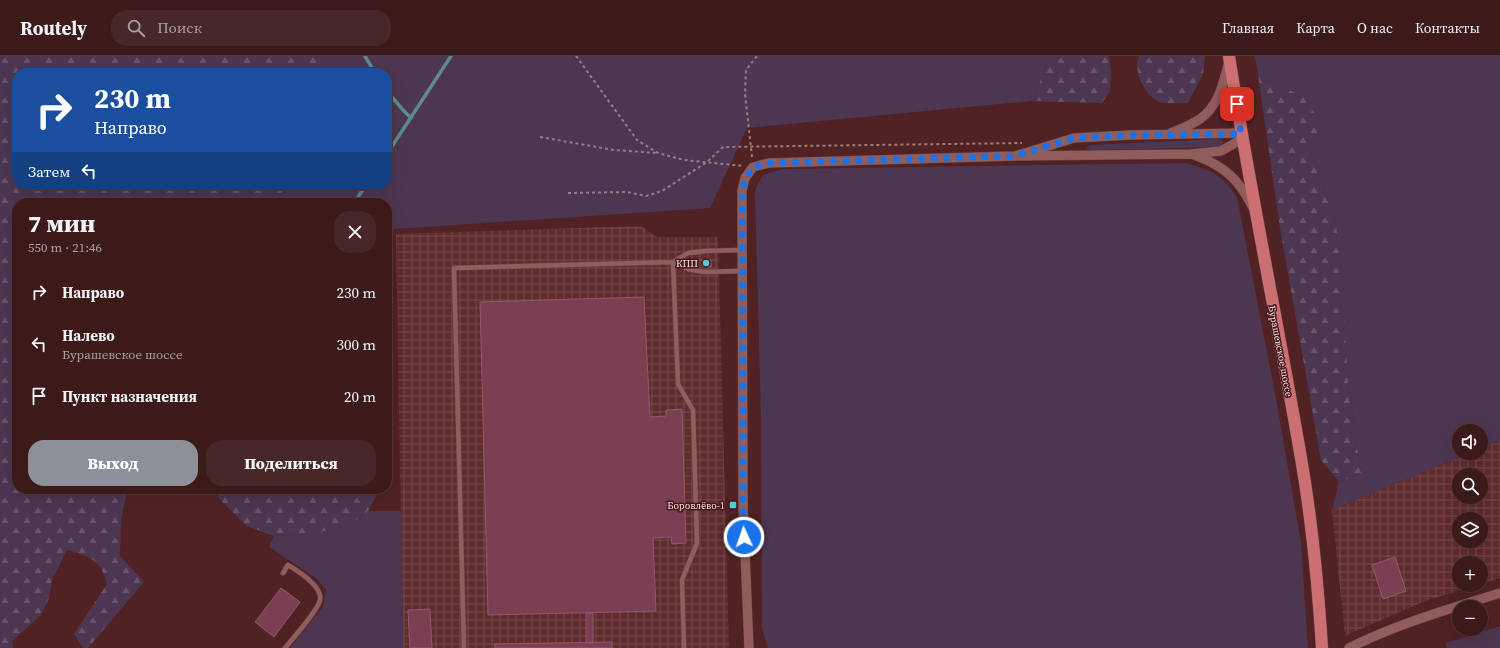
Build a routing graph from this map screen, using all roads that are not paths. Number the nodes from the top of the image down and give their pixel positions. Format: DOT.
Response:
graph roads {
  1 [pos="1230,58"];
  2 [pos="1168,134"];
  3 [pos="1241,134"];
  4 [pos="1191,154"];
  5 [pos="1015,156"];
  6 [pos="1255,211"];
  7 [pos="741,250"];
  8 [pos="673,262"];
  9 [pos="742,271"];
  10 [pos="283,573"];
  11 [pos="1500,593"];
  12 [pos="285,648"];
  13 [pos="464,648"];
  14 [pos="684,648"];
  15 [pos="749,648"];
  16 [pos="1322,648"];
  17 [pos="1349,648"];
  1 -- 2 [label="street"];
  1 -- 3 [label="main road, Бурашевское шоссе"];
  2 -- 3 [label="street"];
  2 -- 5 [label="street"];
  3 -- 4 [label="street"];
  3 -- 6 [label="main road, Бурашевское шоссе"];
  4 -- 5 [label="street"];
  4 -- 6 [label="street"];
  5 -- 7 [label="street"];
  6 -- 16 [label="main road, Бурашевское шоссе"];
  7 -- 8 [label="lane"];
  7 -- 9 [label="street"];
  8 -- 9 [label="lane"];
  8 -- 13 [label="lane"];
  8 -- 14 [label="lane"];
  9 -- 15 [label="street"];
  10 -- 12 [label="lane"];
  11 -- 17 [label="street"];
}
